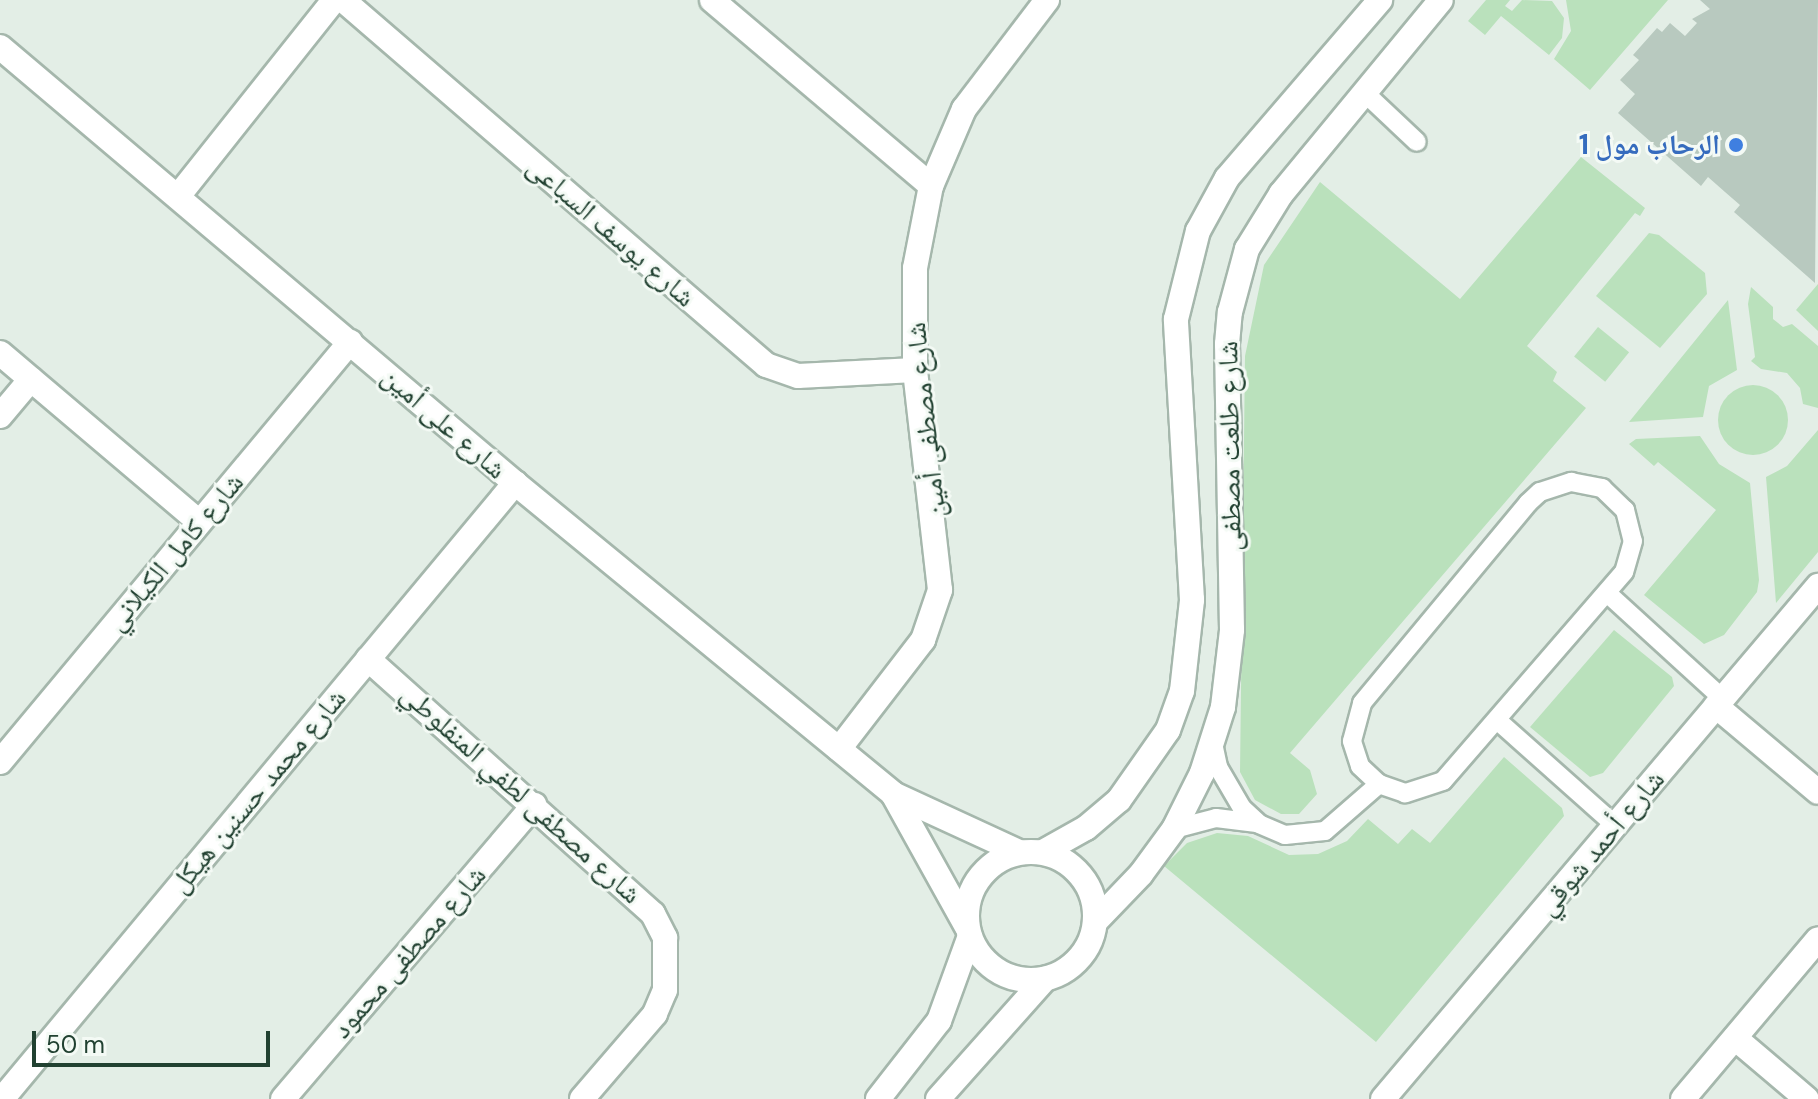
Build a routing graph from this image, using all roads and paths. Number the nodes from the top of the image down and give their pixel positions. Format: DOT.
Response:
graph roads {
  1 [pos="334,0"];
  2 [pos="343,0"];
  3 [pos="712,0"];
  4 [pos="1047,0"];
  5 [pos="1380,0"];
  6 [pos="1441,0"];
  7 [pos="0,47"];
  8 [pos="1365,93"];
  9 [pos="1417,142"];
  10 [pos="931,186"];
  11 [pos="179,195"];
  12 [pos="350,342"];
  13 [pos="0,353"];
  14 [pos="915,370"];
  15 [pos="31,379"];
  16 [pos="0,416"];
  17 [pos="515,483"];
  18 [pos="199,522"];
  19 [pos="1818,586"];
  20 [pos="1607,593"];
  21 [pos="368,659"];
  22 [pos="1720,702"];
  23 [pos="1497,720"];
  24 [pos="1213,743"];
  25 [pos="839,749"];
  26 [pos="0,762"];
  27 [pos="1379,784"];
  28 [pos="1818,792"];
  29 [pos="893,794"];
  30 [pos="534,805"];
  31 [pos="1259,824"];
  32 [pos="1615,825"];
  33 [pos="1174,829"];
  34 [pos="1031,852"];
  35 [pos="1096,921"];
  36 [pos="968,932"];
  37 [pos="1818,939"];
  38 [pos="1045,979"];
  39 [pos="1735,1038"];
  40 [pos="2,1099"];
  41 [pos="283,1099"];
  42 [pos="582,1099"];
  43 [pos="878,1099"];
  44 [pos="938,1099"];
  45 [pos="1383,1099"];
  46 [pos="1683,1099"];
  47 [pos="1807,1099"];
  1 -- 11 [label="street"];
  2 -- 14 [label="street, شارع يوسف السباعى"];
  3 -- 10 [label="street"];
  4 -- 10 [label="street, شارع مصطفى أمين"];
  5 -- 34 [label="street, شارع طلعت مصطفى"];
  6 -- 8 [label="street, شارع طلعت مصطفى"];
  7 -- 11 [label="street, شارع على أمين"];
  8 -- 9 [label="lane"];
  8 -- 24 [label="street, شارع طلعت مصطفى"];
  10 -- 14 [label="street, شارع مصطفى أمين"];
  11 -- 12 [label="street, شارع على أمين"];
  12 -- 17 [label="street, شارع على أمين"];
  12 -- 18 [label="street, شارع كامل الكيلاني"];
  13 -- 15 [label="street"];
  14 -- 25 [label="street, شارع مصطفى أمين"];
  15 -- 16 [label="street"];
  15 -- 18 [label="street"];
  17 -- 21 [label="street, شارع محمد حسنين هيكل"];
  17 -- 25 [label="street, شارع على أمين"];
  18 -- 26 [label="street, شارع كامل الكيلاني"];
  19 -- 22 [label="street, شارع أحمد شوقي"];
  20 -- 22 [label="lane"];
  20 -- 23 [label="lane"];
  20 -- 27 [label="lane"];
  21 -- 30 [label="street, شارع مصطفى لطفي المنفلوطي"];
  21 -- 40 [label="street, شارع محمد حسنين هيكل"];
  22 -- 28 [label="street"];
  22 -- 32 [label="street, شارع أحمد شوقي"];
  23 -- 27 [label="lane"];
  23 -- 32 [label="lane"];
  24 -- 31 [label="lane"];
  24 -- 33 [label="street, شارع طلعت مصطفى"];
  25 -- 29 [label="street, شارع على أمين"];
  27 -- 31 [label="lane"];
  29 -- 34 [label="street, شارع على أمين"];
  29 -- 36 [label="street, شارع على أمين"];
  30 -- 41 [label="street, شارع مصطفى محمود"];
  30 -- 42 [label="street, شارع مصطفى لطفي المنفلوطي"];
  31 -- 33 [label="lane"];
  32 -- 45 [label="street, شارع أحمد شوقي"];
  33 -- 35 [label="street, شارع طلعت مصطفى"];
  34 -- 35 [label="street"];
  34 -- 36 [label="street"];
  35 -- 38 [label="street"];
  36 -- 38 [label="street"];
  36 -- 43 [label="street"];
  37 -- 39 [label="street"];
  38 -- 44 [label="street"];
  39 -- 46 [label="street"];
  39 -- 47 [label="street"];
}
